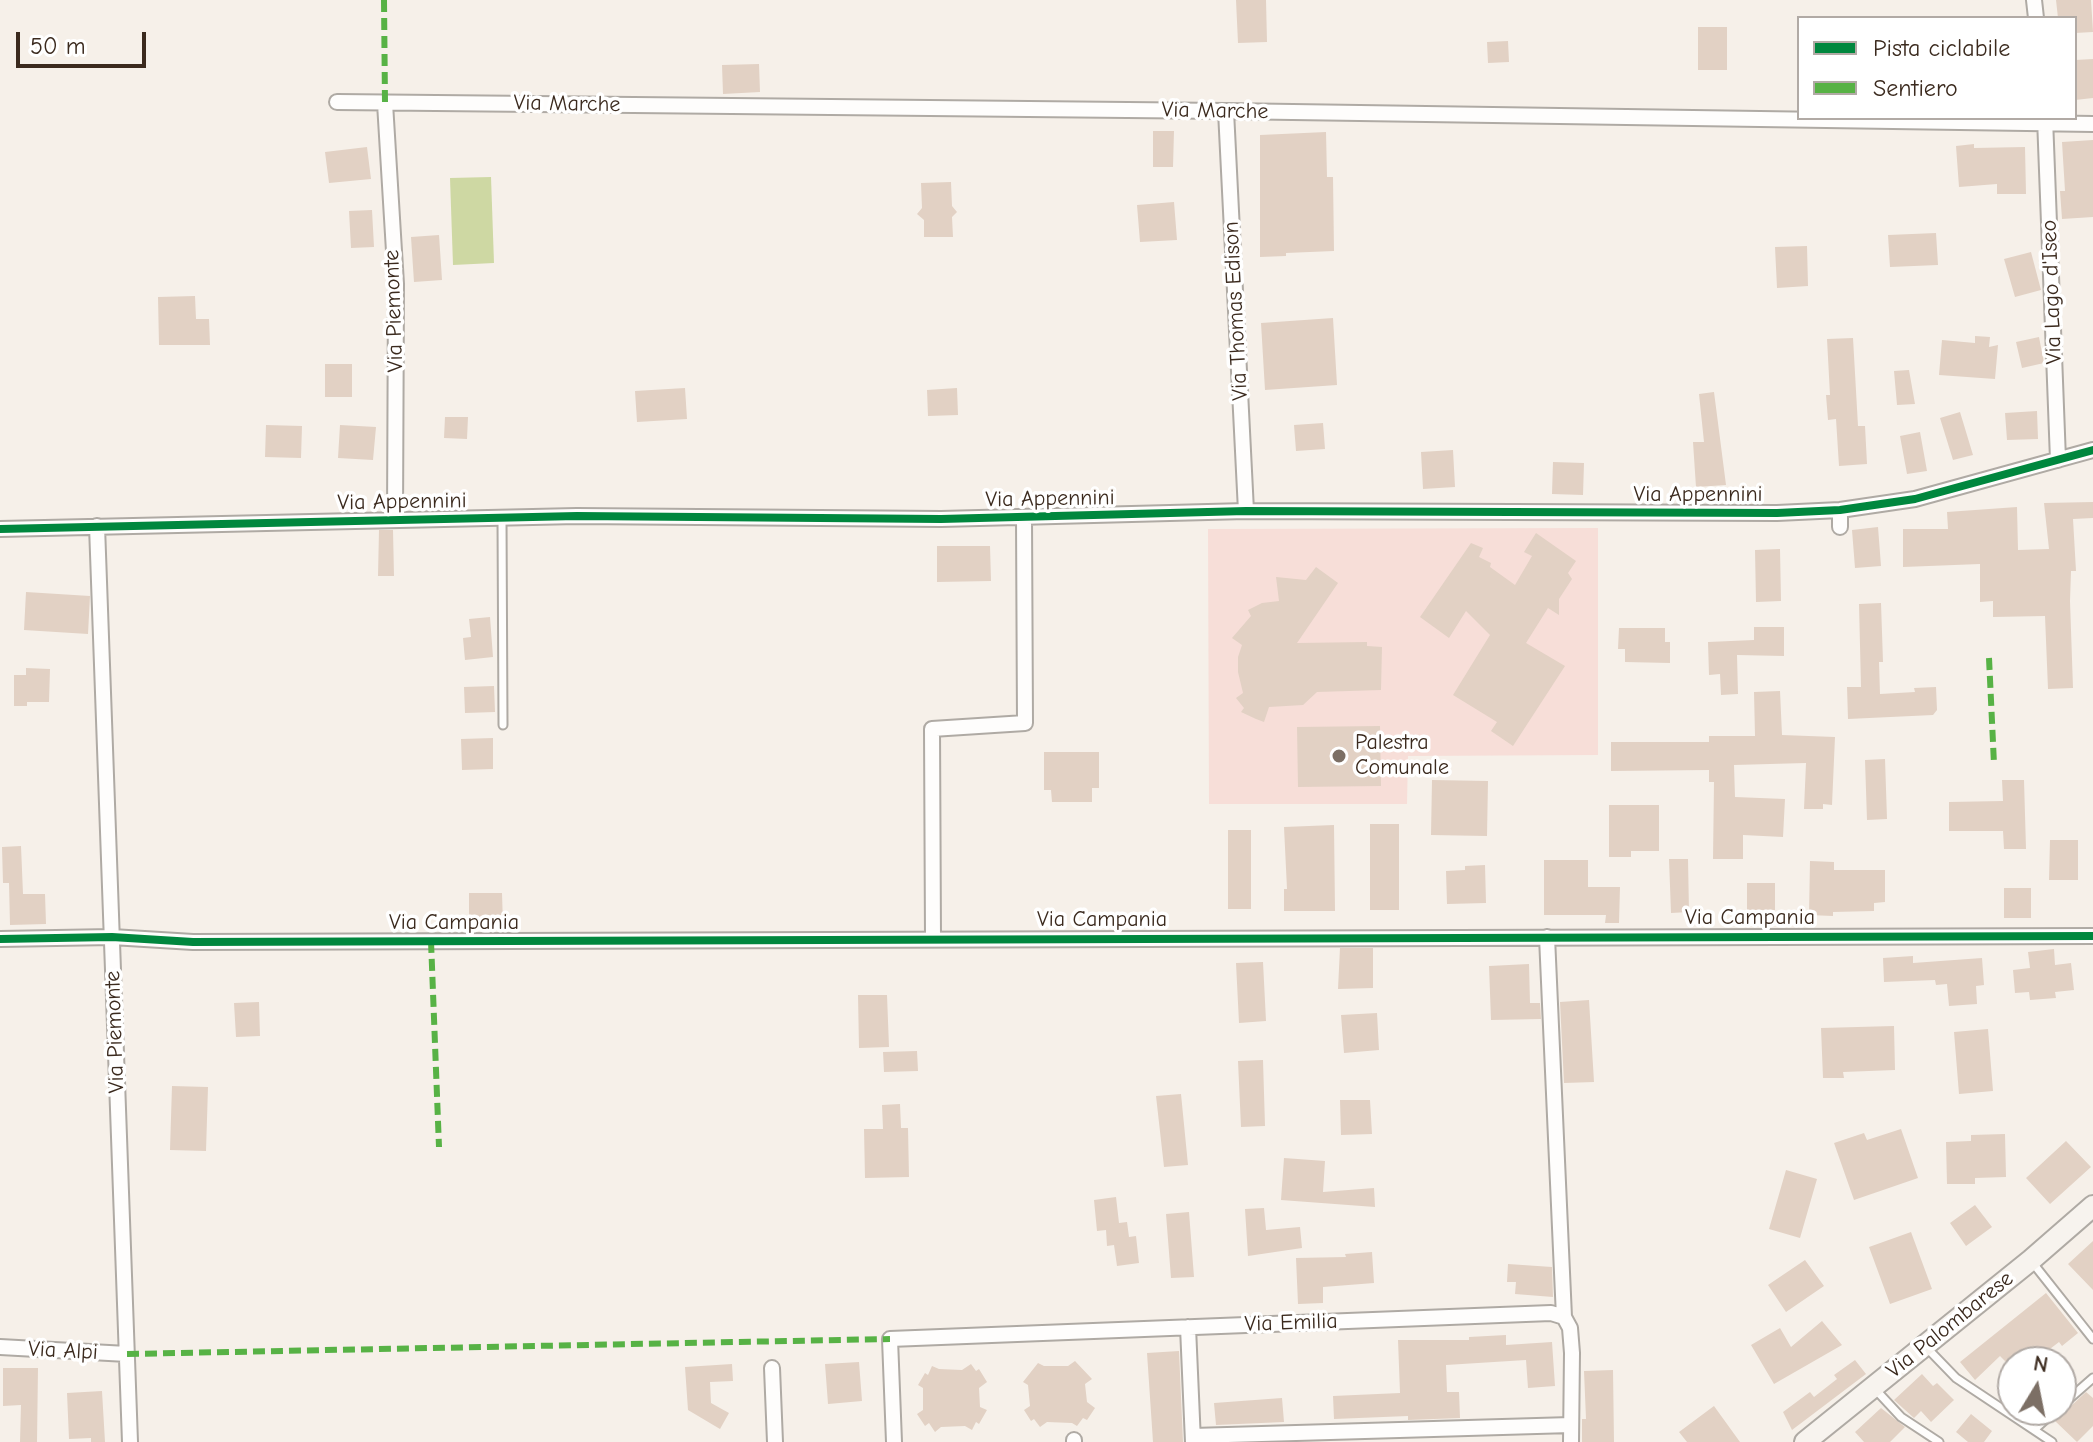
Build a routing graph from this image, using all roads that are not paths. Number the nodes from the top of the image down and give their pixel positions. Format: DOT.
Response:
graph roads {
  1 [pos="337,102"];
  2 [pos="385,103"];
  3 [pos="1226,111"];
  4 [pos="1797,118"];
  5 [pos="1963,120"];
  6 [pos="2045,121"];
  7 [pos="2093,124"];
  8 [pos="2093,450"];
  9 [pos="2058,460"];
  10 [pos="1840,510"];
  11 [pos="1246,511"];
  12 [pos="502,518"];
  13 [pos="1024,518"];
  14 [pos="395,520"];
  15 [pos="97,526"];
  16 [pos="1840,527"];
  17 [pos="0,529"];
  18 [pos="503,725"];
  19 [pos="2093,936"];
  20 [pos="112,937"];
  21 [pos="1547,937"];
  22 [pos="0,939"];
  23 [pos="933,939"];
  24 [pos="2093,1206"];
  25 [pos="2031,1260"];
  26 [pos="1564,1317"];
  27 [pos="1188,1327"];
  28 [pos="2093,1339"];
  29 [pos="1925,1346"];
  30 [pos="0,1347"];
  31 [pos="127,1354"];
  32 [pos="772,1368"];
  33 [pos="2093,1378"];
  34 [pos="1873,1388"];
  35 [pos="2077,1392"];
  36 [pos="1571,1425"];
  37 [pos="2038,1426"];
  38 [pos="2034,1430"];
  39 [pos="1193,1439"];
  40 [pos="130,1442"];
  41 [pos="775,1442"];
  42 [pos="894,1442"];
  43 [pos="1571,1442"];
  44 [pos="1805,1442"];
  45 [pos="1939,1442"];
  46 [pos="2052,1442"];
  1 -- 2 [label="street, Via Marche"];
  2 -- 3 [label="street, Via Marche"];
  2 -- 14 [label="street, Via Piemonte"];
  3 -- 4 [label="street, Via Marche"];
  3 -- 11 [label="street, Via Thomas Edison"];
  5 -- 6 [label="street, Via Marche"];
  6 -- 7 [label="street, Via Marche"];
  6 -- 9 [label="street, Via Lago d'Iseo"];
  8 -- 9 [label="street, Via Appennini"];
  9 -- 10 [label="street, Via Appennini"];
  10 -- 11 [label="street, Via Appennini"];
  10 -- 16 [label="street"];
  11 -- 13 [label="street, Via Appennini"];
  12 -- 13 [label="street, Via Appennini"];
  12 -- 14 [label="street, Via Appennini"];
  12 -- 18 [label="lane"];
  13 -- 23 [label="street"];
  14 -- 15 [label="street, Via Appennini"];
  15 -- 17 [label="street, Via Appennini"];
  15 -- 20 [label="street, Via Piemonte"];
  19 -- 21 [label="street, Via Campania"];
  20 -- 22 [label="street, Via Campania"];
  20 -- 23 [label="street, Via Campania"];
  20 -- 31 [label="street, Via Piemonte"];
  21 -- 23 [label="street, Via Campania"];
  21 -- 26 [label="street"];
  24 -- 25 [label="main road, Via Palombarese"];
  25 -- 28 [label="lane"];
  25 -- 29 [label="main road, Via Palombarese"];
  26 -- 27 [label="street, Via Emilia"];
  26 -- 36 [label="street"];
  27 -- 39 [label="street"];
  27 -- 42 [label="street, Via Emilia"];
  29 -- 34 [label="main road, Via Palombarese"];
  29 -- 38 [label="lane"];
  30 -- 31 [label="street, Via Alpi"];
  31 -- 40 [label="street, Via Piemonte"];
  32 -- 41 [label="street"];
  33 -- 35 [label="lane"];
  34 -- 44 [label="main road, Via Palombarese"];
  34 -- 45 [label="lane"];
  36 -- 39 [label="street"];
  36 -- 43 [label="street"];
  37 -- 38 [label="lane"];
  38 -- 46 [label="lane"];
}
